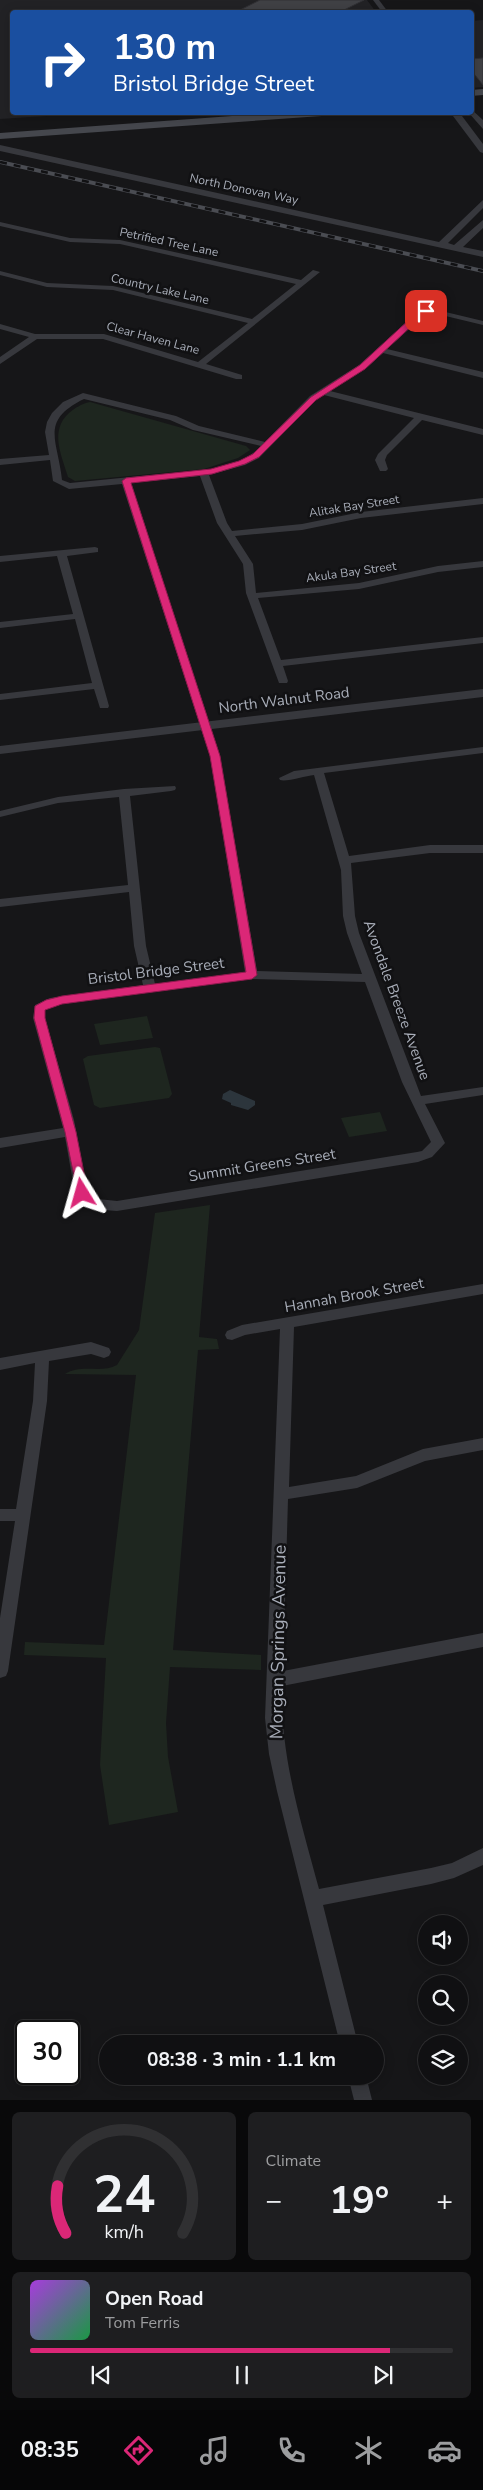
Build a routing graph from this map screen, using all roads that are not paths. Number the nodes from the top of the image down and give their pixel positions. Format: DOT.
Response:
graph roads {
  1 [pos="155,115"];
  2 [pos="294,115"];
  3 [pos="456,115"];
  4 [pos="474,115"];
  5 [pos="483,126"];
  6 [pos="0,127"];
  7 [pos="0,136"];
  8 [pos="0,148"];
  9 [pos="483,150"];
  10 [pos="483,203"];
  11 [pos="483,223"];
  12 [pos="0,224"];
  13 [pos="441,245"];
  14 [pos="456,248"];
  15 [pos="483,254"];
  16 [pos="316,272"];
  17 [pos="0,273"];
  18 [pos="302,283"];
  19 [pos="255,322"];
  20 [pos="483,323"];
  21 [pos="0,326"];
  22 [pos="35,336"];
  23 [pos="381,350"];
  24 [pos="0,361"];
  25 [pos="201,364"];
  26 [pos="483,375"];
  27 [pos="240,376"];
  28 [pos="322,392"];
  29 [pos="421,416"];
  30 [pos="483,432"];
  31 [pos="267,446"];
  32 [pos="53,456"];
  33 [pos="0,462"];
  34 [pos="383,469"];
  35 [pos="204,473"];
  36 [pos="126,481"];
  37 [pos="483,501"];
  38 [pos="228,534"];
  39 [pos="95,550"];
  40 [pos="61,552"];
  41 [pos="0,558"];
  42 [pos="483,564"];
  43 [pos="252,596"];
  44 [pos="79,616"];
  45 [pos="0,625"];
  46 [pos="483,640"];
  47 [pos="276,664"];
  48 [pos="283,681"];
  49 [pos="98,685"];
  50 [pos="483,693"];
  51 [pos="0,696"];
  52 [pos="104,706"];
  53 [pos="206,726"];
  54 [pos="0,750"];
  55 [pos="483,750"];
  56 [pos="318,771"];
  57 [pos="284,778"];
  58 [pos="171,788"];
  59 [pos="124,792"];
  60 [pos="0,814"];
  61 [pos="483,849"];
  62 [pos="345,860"];
  63 [pos="134,888"];
  64 [pos="0,903"];
  65 [pos="252,975"];
  66 [pos="369,978"];
  67 [pos="150,989"];
  68 [pos="483,1091"];
  69 [pos="417,1101"];
  70 [pos="70,1132"];
  71 [pos="0,1143"];
  72 [pos="434,1148"];
  73 [pos="483,1289"];
  74 [pos="287,1322"];
  75 [pos="232,1335"];
  76 [pos="104,1352"];
  77 [pos="42,1357"];
  78 [pos="0,1364"];
  79 [pos="483,1444"];
  80 [pos="281,1494"];
  81 [pos="0,1515"];
  82 [pos="23,1515"];
  83 [pos="483,1640"];
  84 [pos="0,1671"];
  85 [pos="275,1680"];
  86 [pos="483,1856"];
  87 [pos="312,1899"];
  88 [pos="347,2035"];
  89 [pos="359,2085"];
  90 [pos="363,2100"];
  1 -- 6 [label="main road"];
  2 -- 7 [label="main road"];
  3 -- 9 [label="street"];
  4 -- 5 [label="street"];
  8 -- 13 [label="street, North Donovan Way"];
  10 -- 13 [label="street"];
  11 -- 14 [label="street"];
  12 -- 18 [label="street, Petrified Tree Lane"];
  13 -- 14 [label="street, North Donovan Way"];
  14 -- 15 [label="street, North Donovan Way"];
  16 -- 18 [label="street"];
  17 -- 19 [label="street, Country Lake Lane"];
  18 -- 19 [label="street"];
  19 -- 25 [label="street"];
  20 -- 23 [label="street"];
  21 -- 22 [label="street, Clear Haven Lane"];
  22 -- 24 [label="street"];
  22 -- 25 [label="street, Clear Haven Lane"];
  23 -- 26 [label="street"];
  23 -- 28 [label="street"];
  25 -- 27 [label="street, Clear Haven Lane"];
  28 -- 29 [label="street"];
  28 -- 31 [label="street"];
  29 -- 30 [label="street"];
  29 -- 34 [label="street"];
  31 -- 32 [label="street"];
  31 -- 35 [label="street"];
  32 -- 33 [label="street"];
  32 -- 36 [label="street"];
  35 -- 36 [label="street"];
  35 -- 38 [label="street"];
  36 -- 53 [label="street"];
  37 -- 38 [label="street, Alitak Bay Street"];
  38 -- 43 [label="street"];
  39 -- 40 [label="street"];
  40 -- 41 [label="street"];
  40 -- 44 [label="street"];
  42 -- 43 [label="street, Akula Bay Street"];
  43 -- 47 [label="street"];
  44 -- 45 [label="street"];
  44 -- 49 [label="street"];
  46 -- 47 [label="street"];
  47 -- 48 [label="street"];
  49 -- 51 [label="street"];
  49 -- 52 [label="street"];
  50 -- 53 [label="street, North Walnut Road"];
  53 -- 54 [label="street, North Walnut Road"];
  53 -- 65 [label="street"];
  55 -- 56 [label="street"];
  56 -- 57 [label="street"];
  56 -- 62 [label="street, Avondale Breeze Avenue"];
  58 -- 59 [label="street"];
  59 -- 60 [label="street"];
  59 -- 63 [label="street"];
  61 -- 62 [label="street"];
  62 -- 66 [label="street, Avondale Breeze Avenue"];
  63 -- 64 [label="street"];
  63 -- 67 [label="street"];
  65 -- 66 [label="street, Bristol Bridge Street"];
  65 -- 67 [label="street, Bristol Bridge Street"];
  66 -- 69 [label="street, Avondale Breeze Avenue"];
  67 -- 70 [label="street, Bristol Bridge Street"];
  68 -- 69 [label="street"];
  69 -- 72 [label="street, Avondale Breeze Avenue"];
  70 -- 71 [label="street"];
  70 -- 72 [label="street, Summit Greens Street"];
  73 -- 74 [label="street, Hannah Brook Street"];
  74 -- 75 [label="street, Hannah Brook Street"];
  74 -- 80 [label="street, Morgan Springs Avenue"];
  76 -- 77 [label="street"];
  77 -- 78 [label="street"];
  77 -- 82 [label="street"];
  79 -- 80 [label="street"];
  80 -- 85 [label="street, Morgan Springs Avenue"];
  81 -- 82 [label="street"];
  82 -- 84 [label="street"];
  83 -- 85 [label="street"];
  85 -- 87 [label="street, Morgan Springs Avenue"];
  86 -- 87 [label="street"];
  87 -- 88 [label="street, Morgan Springs Avenue"];
  89 -- 90 [label="street"];
}
